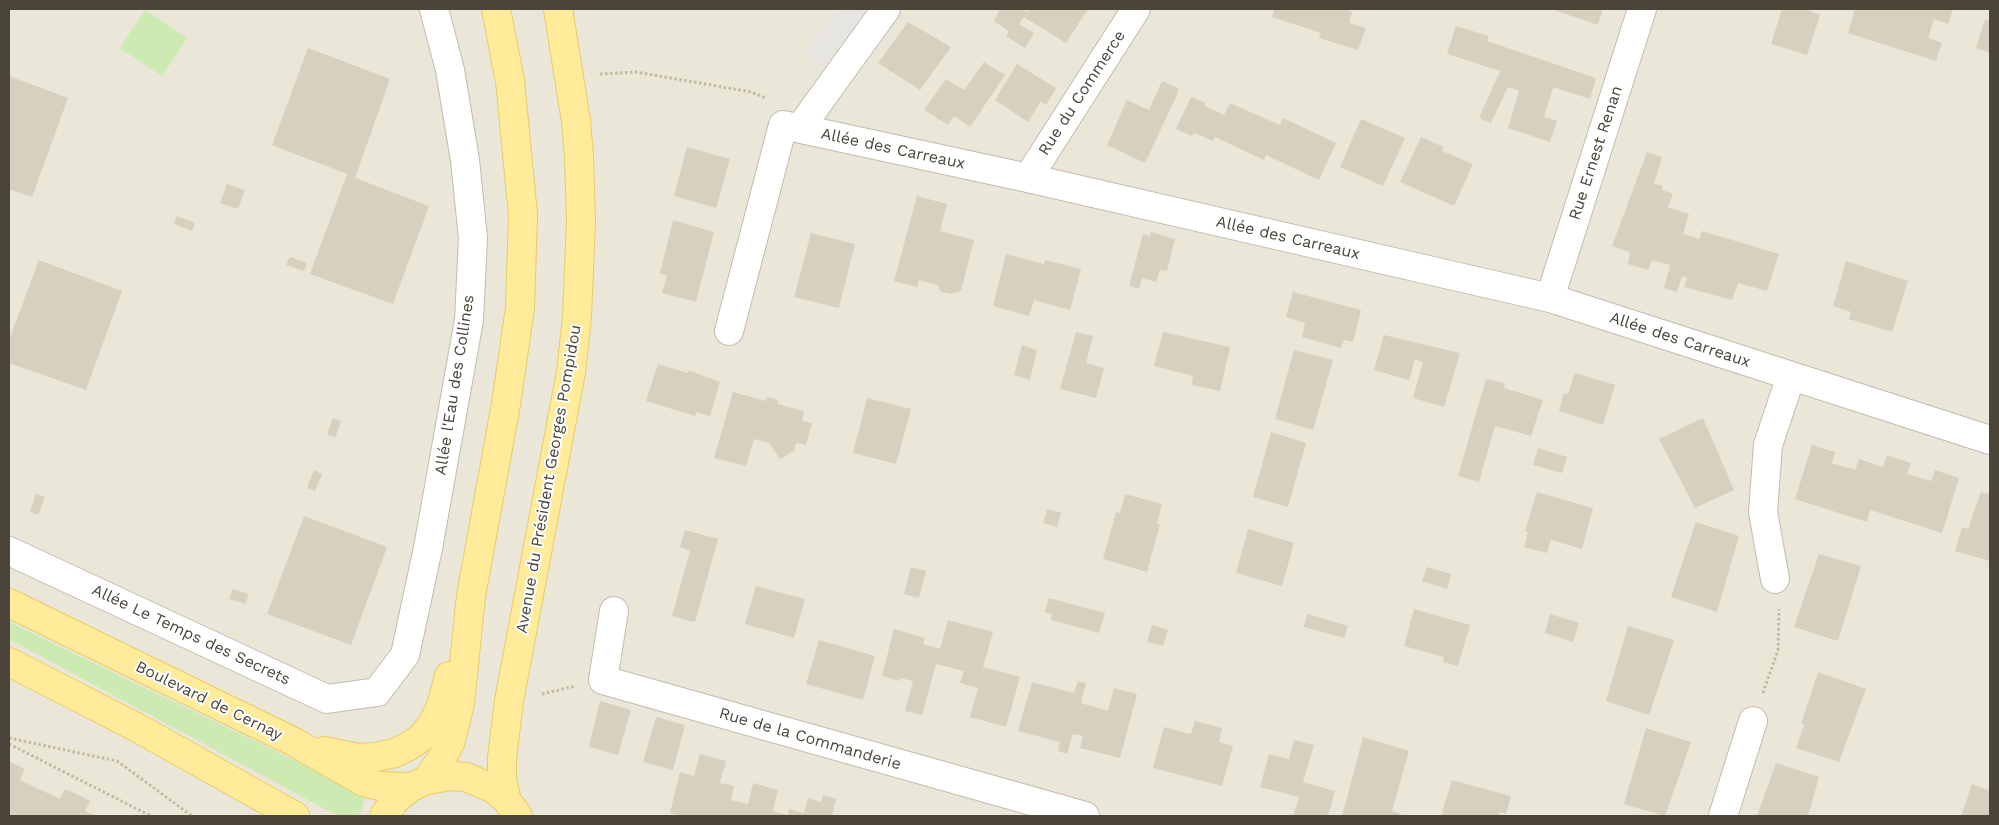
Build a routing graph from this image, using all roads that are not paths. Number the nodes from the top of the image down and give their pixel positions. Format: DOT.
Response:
graph roads {
  1 [pos="434,9"];
  2 [pos="496,9"];
  3 [pos="558,9"];
  4 [pos="886,9"];
  5 [pos="1136,9"];
  6 [pos="1642,9"];
  7 [pos="805,122"];
  8 [pos="1028,178"];
  9 [pos="1550,298"];
  10 [pos="729,331"];
  11 [pos="1791,376"];
  12 [pos="1990,440"];
  13 [pos="9,551"];
  14 [pos="1775,579"];
  15 [pos="471,596"];
  16 [pos="9,603"];
  17 [pos="614,611"];
  18 [pos="9,662"];
  19 [pos="377,692"];
  20 [pos="1754,721"];
  21 [pos="294,742"];
  22 [pos="419,783"];
  23 [pos="512,808"];
  24 [pos="295,816"];
  25 [pos="384,816"];
  26 [pos="1085,816"];
  27 [pos="1723,816"];
  1 -- 19 [label="street, Allée l'Eau des Collines"];
  2 -- 15 [label="main road"];
  3 -- 23 [label="main road, Avenue du Président Georges Pompidou"];
  4 -- 7 [label="street"];
  5 -- 8 [label="street, Rue du Commerce"];
  6 -- 9 [label="street, Rue Ernest Renan"];
  7 -- 8 [label="street, Allée des Carreaux"];
  7 -- 10 [label="street, Allée des Carreaux"];
  8 -- 9 [label="street, Allée des Carreaux"];
  9 -- 11 [label="street, Allée des Carreaux"];
  11 -- 12 [label="street, Allée des Carreaux"];
  11 -- 14 [label="street"];
  13 -- 19 [label="street, Allée Le Temps des Secrets"];
  15 -- 21 [label="main road"];
  15 -- 22 [label="main road"];
  16 -- 21 [label="main road, Boulevard de Cernay"];
  17 -- 26 [label="street, Rue de la Commanderie"];
  18 -- 24 [label="main road"];
  20 -- 27 [label="street"];
  21 -- 22 [label="main road, Boulevard de Cernay"];
  22 -- 23 [label="main road, Boulevard de Cernay"];
  22 -- 25 [label="main road"];
}
